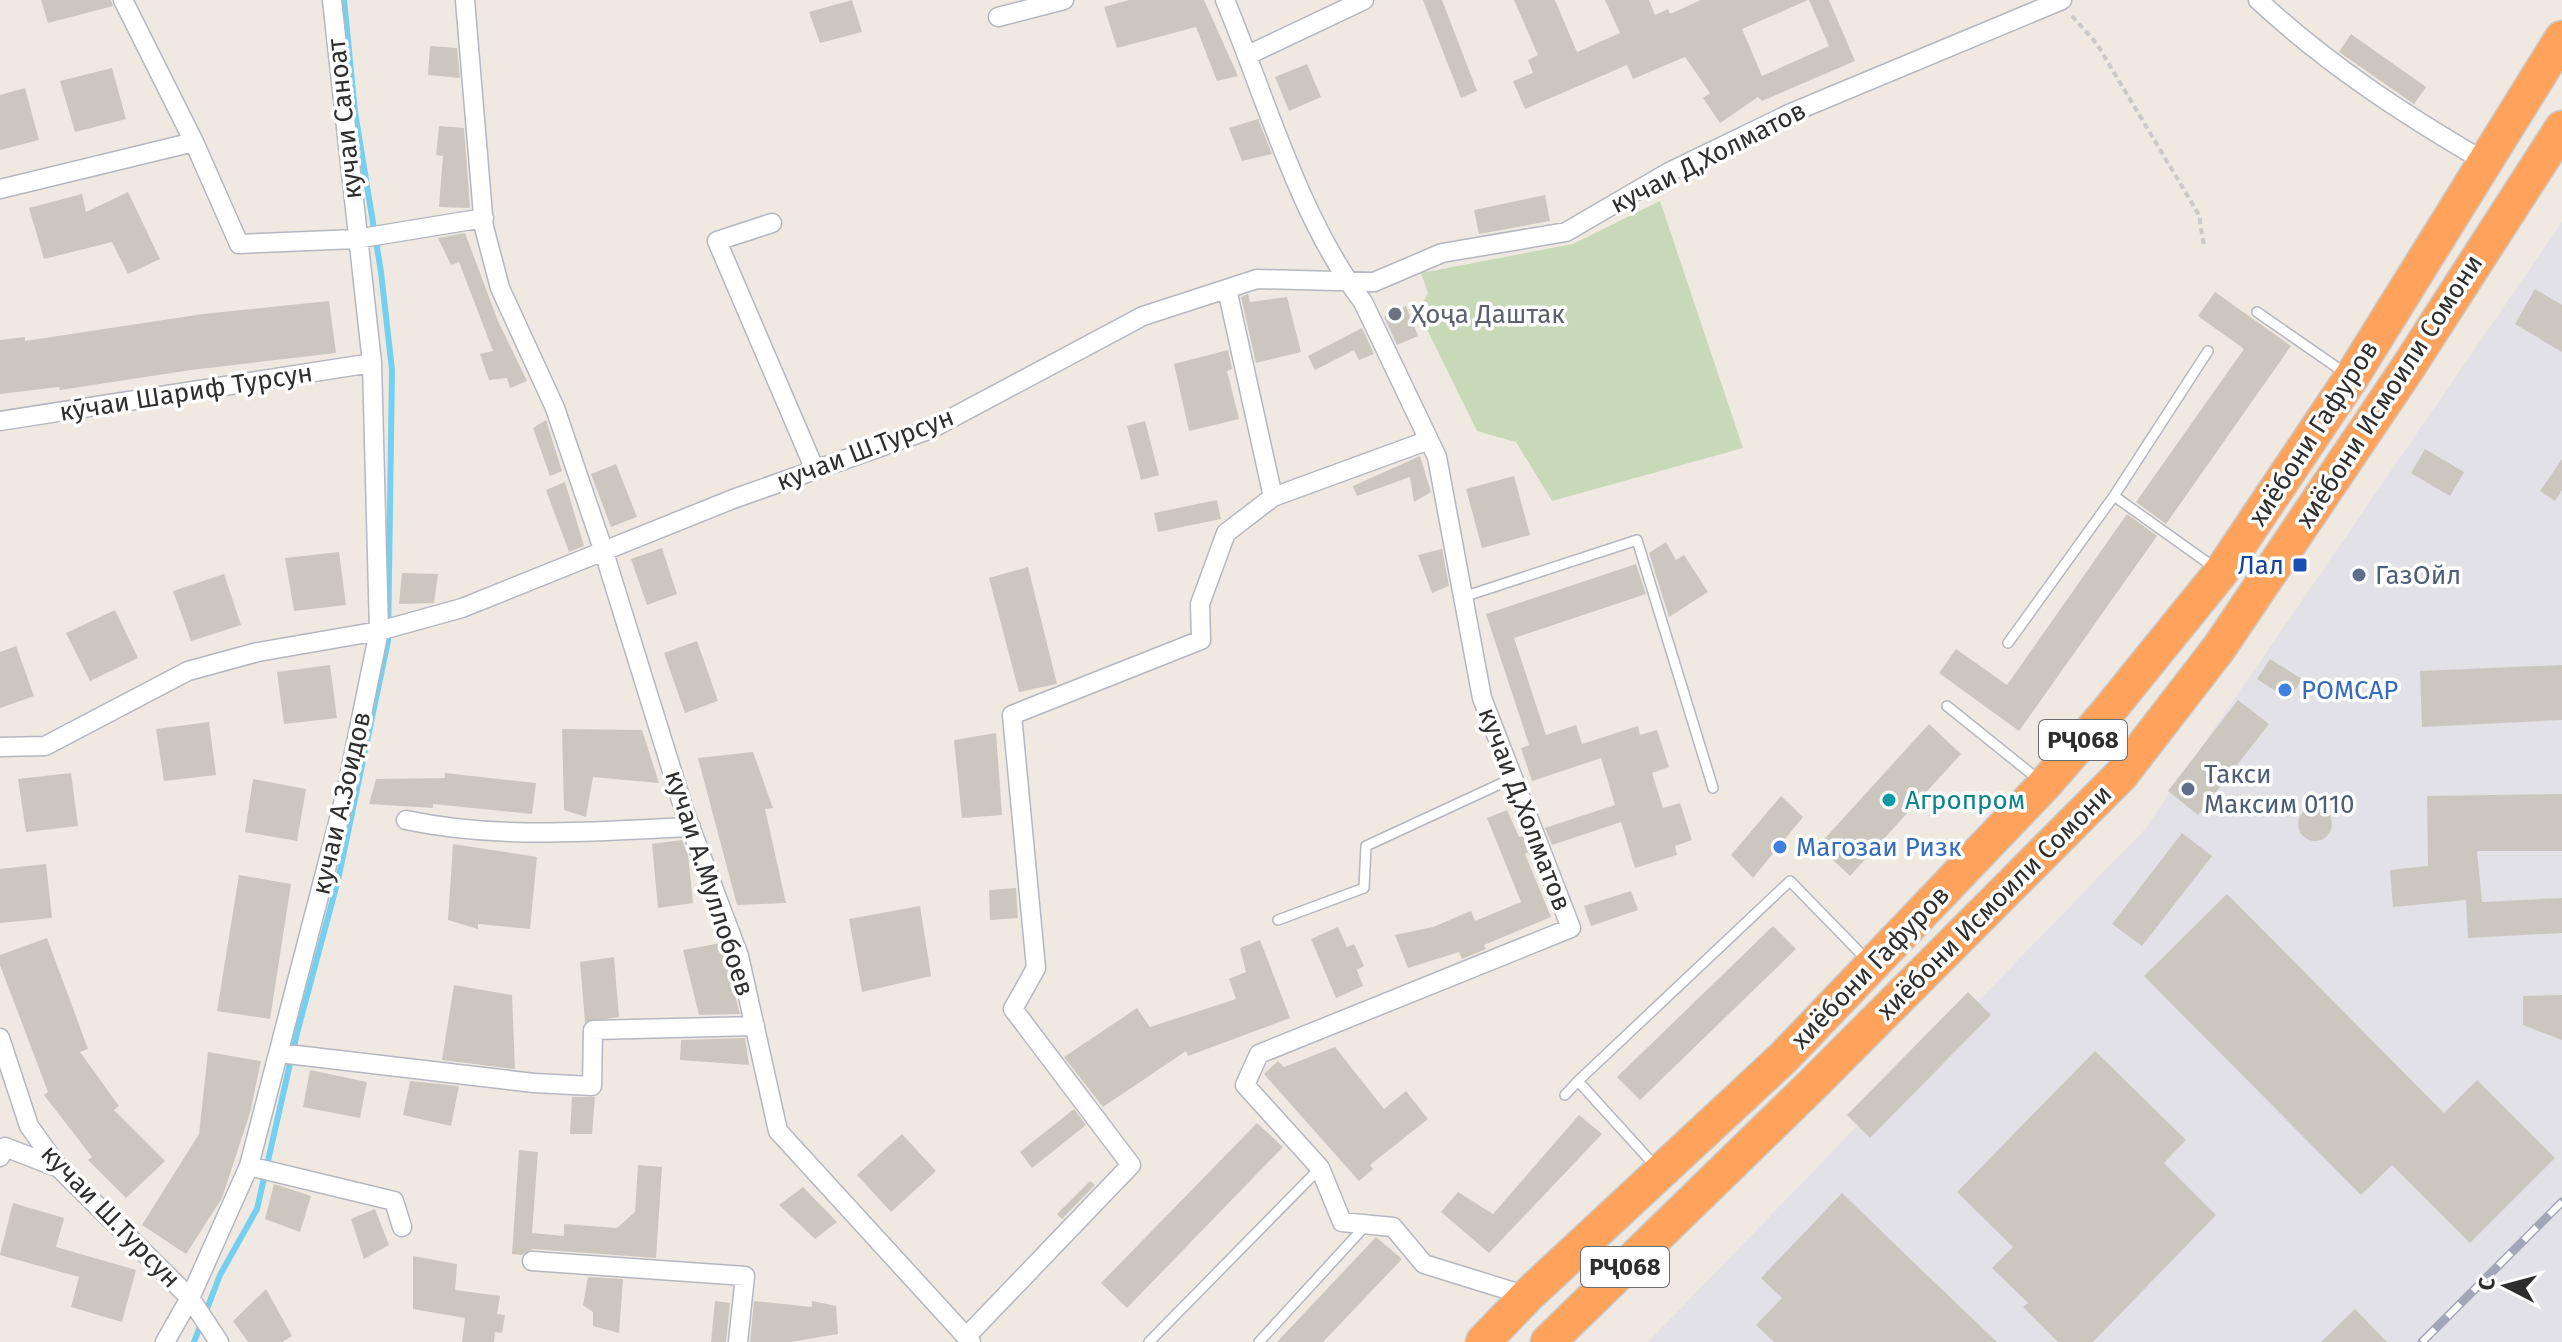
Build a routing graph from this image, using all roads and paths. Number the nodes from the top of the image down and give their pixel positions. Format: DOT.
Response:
graph roads {
  1 [pos="123,0"];
  2 [pos="332,0"];
  3 [pos="465,0"];
  4 [pos="1064,0"];
  5 [pos="1225,0"];
  6 [pos="1364,0"];
  7 [pos="2060,0"];
  8 [pos="2258,0"];
  9 [pos="998,17"];
  10 [pos="2562,38"];
  11 [pos="1248,55"];
  12 [pos="2562,128"];
  13 [pos="194,142"];
  14 [pos="2484,161"];
  15 [pos="0,189"];
  16 [pos="484,218"];
  17 [pos="772,223"];
  18 [pos="369,236"];
  19 [pos="2204,247"];
  20 [pos="1347,281"];
  21 [pos="1227,289"];
  22 [pos="2257,312"];
  23 [pos="2208,351"];
  24 [pos="372,363"];
  25 [pos="2351,378"];
  26 [pos="2327,409"];
  27 [pos="0,421"];
  28 [pos="2364,431"];
  29 [pos="1429,440"];
  30 [pos="815,470"];
  31 [pos="2114,496"];
  32 [pos="1273,497"];
  33 [pos="603,549"];
  34 [pos="2221,572"];
  35 [pos="1463,597"];
  36 [pos="385,629"];
  37 [pos="2008,643"];
  38 [pos="1947,706"];
  39 [pos="0,747"];
  40 [pos="1513,778"];
  41 [pos="2044,785"];
  42 [pos="1713,788"];
  43 [pos="406,820"];
  44 [pos="691,827"];
  45 [pos="1278,920"];
  46 [pos="1872,965"];
  47 [pos="755,1026"];
  48 [pos="0,1038"];
  49 [pos="287,1054"];
  50 [pos="1784,1057"];
  51 [pos="1578,1081"];
  52 [pos="1812,1085"];
  53 [pos="1565,1095"];
  54 [pos="0,1157"];
  55 [pos="249,1166"];
  56 [pos="59,1168"];
  57 [pos="1320,1168"];
  58 [pos="1662,1173"];
  59 [pos="1367,1224"];
  60 [pos="402,1227"];
  61 [pos="532,1261"];
  62 [pos="1527,1296"];
  63 [pos="204,1319"];
  64 [pos="969,1340"];
  65 [pos="165,1342"];
  66 [pos="738,1342"];
  67 [pos="1149,1342"];
  68 [pos="1259,1342"];
  69 [pos="1483,1342"];
  70 [pos="1548,1342"];
  1 -- 13 [label="street"];
  2 -- 18 [label="street, кучаи Саноат"];
  3 -- 16 [label="street, кучаи А.Муллобоев"];
  4 -- 9 [label="street"];
  5 -- 11 [label="street, кучаи Д,Холматов"];
  6 -- 11 [label="street"];
  7 -- 19 [label="path"];
  7 -- 20 [label="street, кучаи Д,Холматов"];
  8 -- 14 [label="street"];
  10 -- 14 [label="highway, хиёбони Гафуров / РҶ068"];
  11 -- 20 [label="street, кучаи Д,Холматов"];
  12 -- 28 [label="highway, хиёбони Исмоили Сомони / РҶ068"];
  13 -- 15 [label="street"];
  13 -- 18 [label="street"];
  14 -- 25 [label="highway, хиёбони Гафуров / РҶ068"];
  16 -- 18 [label="street"];
  16 -- 33 [label="street, кучаи А.Муллобоев"];
  17 -- 30 [label="street"];
  18 -- 24 [label="street, кучаи А.Зоидов"];
  20 -- 21 [label="street, кучаи Ш.Турсун"];
  20 -- 29 [label="street, кучаи Д,Холматов"];
  21 -- 30 [label="street, кучаи Ш.Турсун"];
  21 -- 32 [label="street"];
  22 -- 25 [label="lane"];
  23 -- 31 [label="lane"];
  24 -- 27 [label="street, кӯчаи Шариф Турсун"];
  24 -- 36 [label="street, кучаи А.Зоидов"];
  25 -- 26 [label="highway, хиёбони Гафуров / РҶ068"];
  26 -- 28 [label="highway"];
  26 -- 34 [label="highway, хиёбони Гафуров / РҶ068"];
  28 -- 52 [label="highway, хиёбони Исмоили Сомони / РҶ068"];
  29 -- 32 [label="street"];
  29 -- 35 [label="street, кучаи Д,Холматов"];
  30 -- 33 [label="street, кучаи Ш.Турсун"];
  31 -- 34 [label="lane"];
  31 -- 37 [label="lane"];
  32 -- 64 [label="street"];
  33 -- 36 [label="street, кучаи Ш.Турсун"];
  33 -- 44 [label="street, кучаи А.Муллобоев"];
  34 -- 41 [label="highway, хиёбони Гафуров / РҶ068"];
  35 -- 40 [label="street, кучаи Д,Холматов"];
  35 -- 42 [label="lane"];
  36 -- 39 [label="street"];
  36 -- 49 [label="street, кучаи А.Зоидов"];
  38 -- 41 [label="lane"];
  40 -- 45 [label="lane"];
  40 -- 57 [label="street, кучаи Д,Холматов"];
  41 -- 46 [label="highway, хиёбони Гафуров / РҶ068"];
  43 -- 44 [label="street"];
  44 -- 47 [label="street, кучаи А.Муллобоев"];
  46 -- 50 [label="highway, хиёбони Гафуров / РҶ068"];
  46 -- 51 [label="lane"];
  47 -- 49 [label="street"];
  47 -- 64 [label="street, кучаи А.Муллобоев"];
  48 -- 56 [label="street, кучаи Ш.Турсун"];
  49 -- 55 [label="street, кучаи А.Зоидов"];
  50 -- 52 [label="highway"];
  50 -- 58 [label="highway, хиёбони Гафуров / РҶ068"];
  51 -- 53 [label="lane"];
  51 -- 58 [label="lane"];
  52 -- 70 [label="highway, хиёбони Исмоили Сомони / РҶ068"];
  54 -- 56 [label="street"];
  55 -- 60 [label="street"];
  55 -- 63 [label="street, кучаи А.Зоидов"];
  56 -- 63 [label="street, кучаи Ш.Турсун"];
  57 -- 59 [label="street"];
  57 -- 67 [label="lane"];
  58 -- 62 [label="highway, хиёбони Гафуров / РҶ068"];
  59 -- 62 [label="street"];
  59 -- 68 [label="lane"];
  61 -- 66 [label="street"];
  62 -- 69 [label="highway, хиёбони Гафуров / РҶ068"];
  63 -- 65 [label="street, кучаи А.Зоидов"];
}
